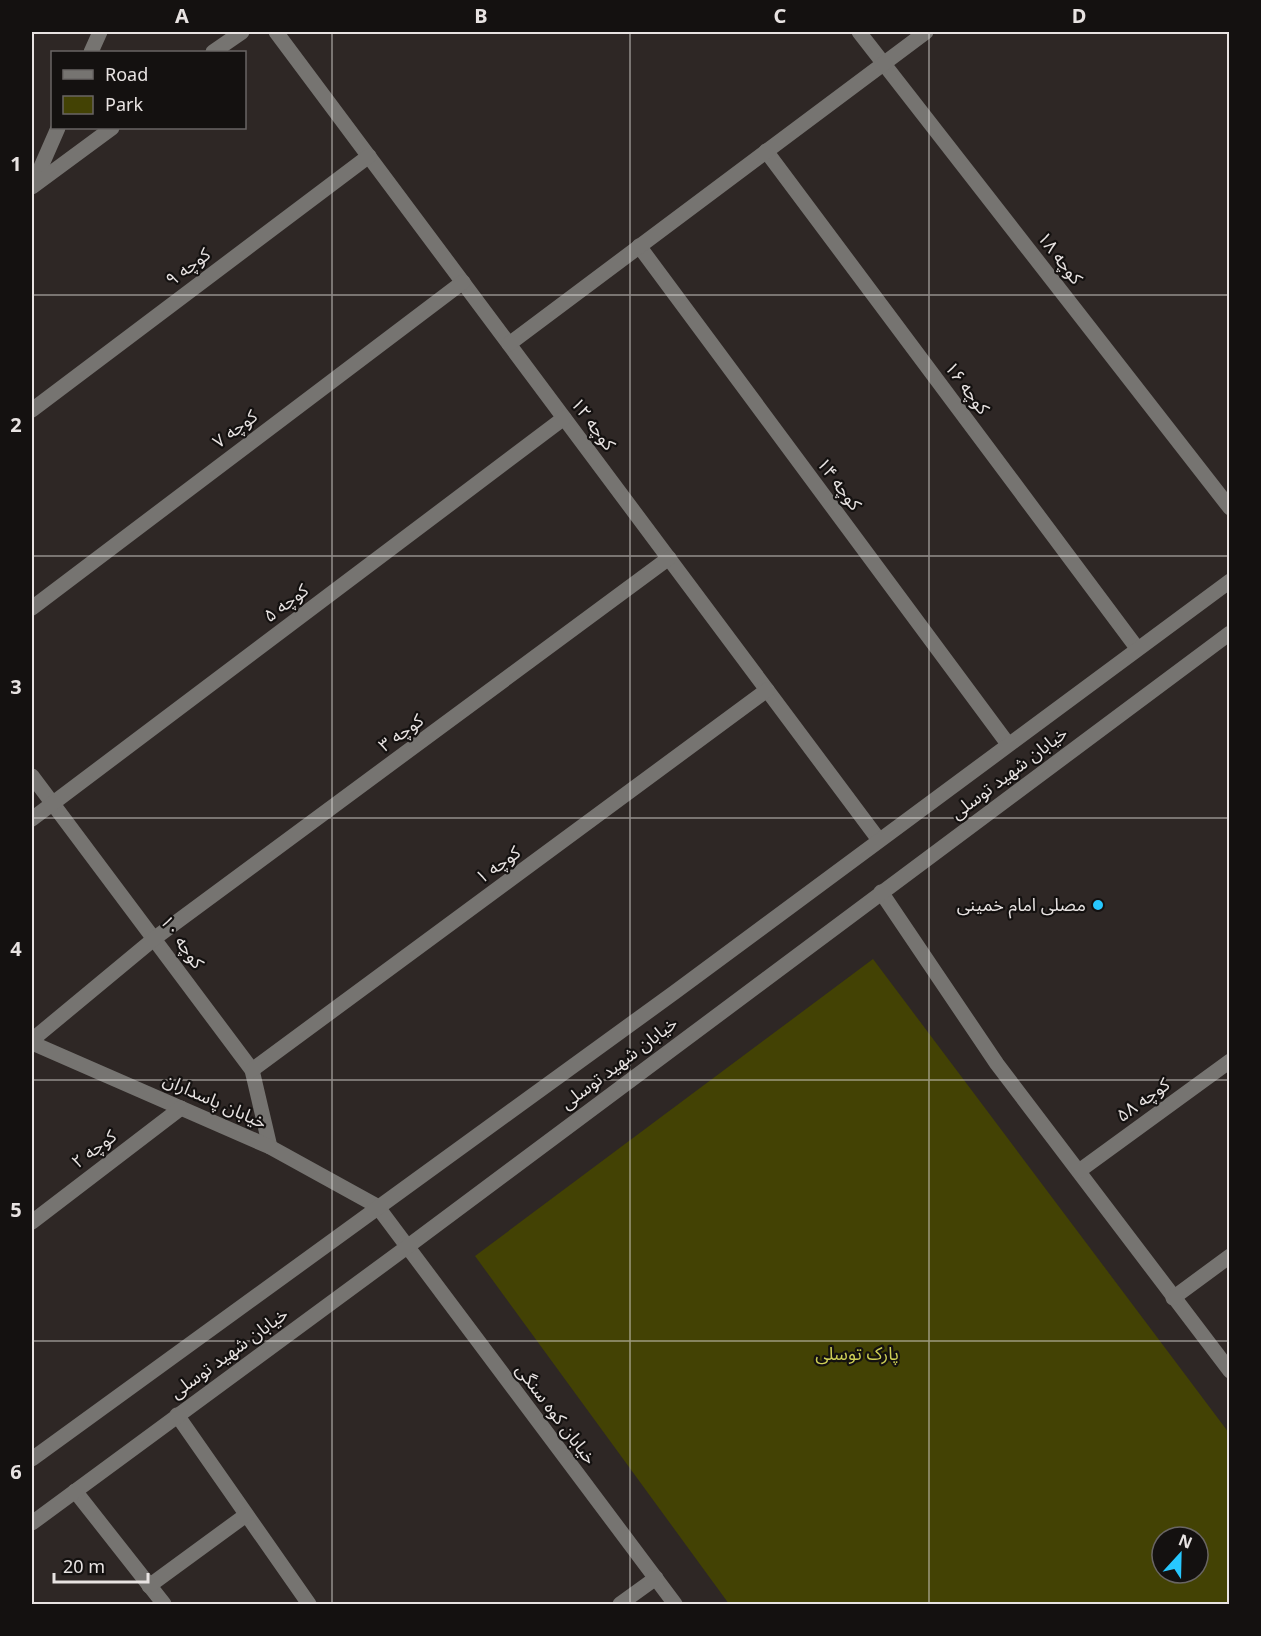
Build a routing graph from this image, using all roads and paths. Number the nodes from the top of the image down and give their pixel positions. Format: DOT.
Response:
graph roads {
  1 [pos="100,32"];
  2 [pos="242,32"];
  3 [pos="276,32"];
  4 [pos="859,32"];
  5 [pos="926,32"];
  6 [pos="91,51"];
  7 [pos="214,51"];
  8 [pos="884,63"];
  9 [pos="58,129"];
  10 [pos="111,129"];
  11 [pos="766,151"];
  12 [pos="369,156"];
  13 [pos="32,186"];
  14 [pos="639,246"];
  15 [pos="463,282"];
  16 [pos="509,344"];
  17 [pos="32,410"];
  18 [pos="564,418"];
  19 [pos="1230,508"];
  20 [pos="669,558"];
  21 [pos="1230,581"];
  22 [pos="32,608"];
  23 [pos="1230,633"];
  24 [pos="1137,648"];
  25 [pos="767,690"];
  26 [pos="1008,744"];
  27 [pos="32,776"];
  28 [pos="52,804"];
  29 [pos="32,819"];
  30 [pos="879,840"];
  31 [pos="880,892"];
  32 [pos="155,938"];
  33 [pos="32,1041"];
  34 [pos="1230,1061"];
  35 [pos="252,1070"];
  36 [pos="181,1108"];
  37 [pos="270,1147"];
  38 [pos="1079,1171"];
  39 [pos="377,1206"];
  40 [pos="32,1222"];
  41 [pos="407,1247"];
  42 [pos="1230,1256"];
  43 [pos="1173,1298"];
  44 [pos="1230,1371"];
  45 [pos="177,1416"];
  46 [pos="32,1459"];
  47 [pos="75,1491"];
  48 [pos="246,1515"];
  49 [pos="32,1523"];
  50 [pos="656,1578"];
  51 [pos="149,1586"];
  52 [pos="164,1605"];
  53 [pos="309,1605"];
  54 [pos="620,1605"];
  55 [pos="675,1605"];
  1 -- 6 [label="street"];
  2 -- 7 [label="street"];
  3 -- 12 [label="street, کوچه ۱۲"];
  4 -- 8 [label="street, کوچه ۱۸"];
  5 -- 8 [label="street"];
  8 -- 11 [label="street"];
  8 -- 19 [label="street, کوچه ۱۸"];
  9 -- 13 [label="street"];
  10 -- 13 [label="street"];
  11 -- 14 [label="street"];
  11 -- 24 [label="street, کوچه ۱۶"];
  12 -- 15 [label="street, کوچه ۱۲"];
  12 -- 17 [label="street, کوچه ۹"];
  14 -- 16 [label="street"];
  14 -- 26 [label="street, کوچه ۱۴"];
  15 -- 16 [label="street, کوچه ۱۲"];
  15 -- 22 [label="street, کوچه ۷"];
  16 -- 18 [label="street, کوچه ۱۲"];
  18 -- 20 [label="street, کوچه ۱۲"];
  18 -- 28 [label="street, کوچه ۵"];
  20 -- 25 [label="street, کوچه ۱۲"];
  20 -- 32 [label="street, کوچه ۳"];
  21 -- 24 [label="street, خیابان شهید توسلی"];
  23 -- 31 [label="street, خیابان شهید توسلی"];
  24 -- 26 [label="street, خیابان شهید توسلی"];
  25 -- 30 [label="street, کوچه ۱۲"];
  25 -- 35 [label="street, کوچه ۱"];
  26 -- 30 [label="street, خیابان شهید توسلی"];
  27 -- 28 [label="street, کوچه ۱۰"];
  28 -- 29 [label="street, کوچه ۵"];
  28 -- 32 [label="street, کوچه ۱۰"];
  30 -- 39 [label="street, خیابان شهید توسلی"];
  31 -- 38 [label="street"];
  31 -- 41 [label="street, خیابان شهید توسلی"];
  32 -- 33 [label="street, کوچه ۳"];
  32 -- 35 [label="street, کوچه ۱۰"];
  33 -- 36 [label="street, خیابان پاسداران"];
  34 -- 38 [label="street, کوچه ۵۸"];
  35 -- 37 [label="street, کوچه ۱۰"];
  36 -- 37 [label="street, خیابان پاسداران"];
  36 -- 40 [label="street, کوچه ۲"];
  37 -- 39 [label="street, خیابان پاسداران"];
  38 -- 43 [label="street"];
  39 -- 41 [label="street, خیابان کوه سنگی"];
  39 -- 46 [label="street, خیابان شهید توسلی"];
  41 -- 45 [label="street, خیابان شهید توسلی"];
  41 -- 50 [label="street, خیابان کوه سنگی"];
  42 -- 43 [label="street"];
  43 -- 44 [label="street"];
  45 -- 47 [label="street, خیابان شهید توسلی"];
  45 -- 48 [label="street"];
  47 -- 49 [label="street, خیابان شهید توسلی"];
  47 -- 51 [label="street"];
  48 -- 51 [label="street"];
  48 -- 53 [label="street"];
  50 -- 54 [label="street"];
  50 -- 55 [label="street, خیابان کوه سنگی"];
  51 -- 52 [label="street"];
}
